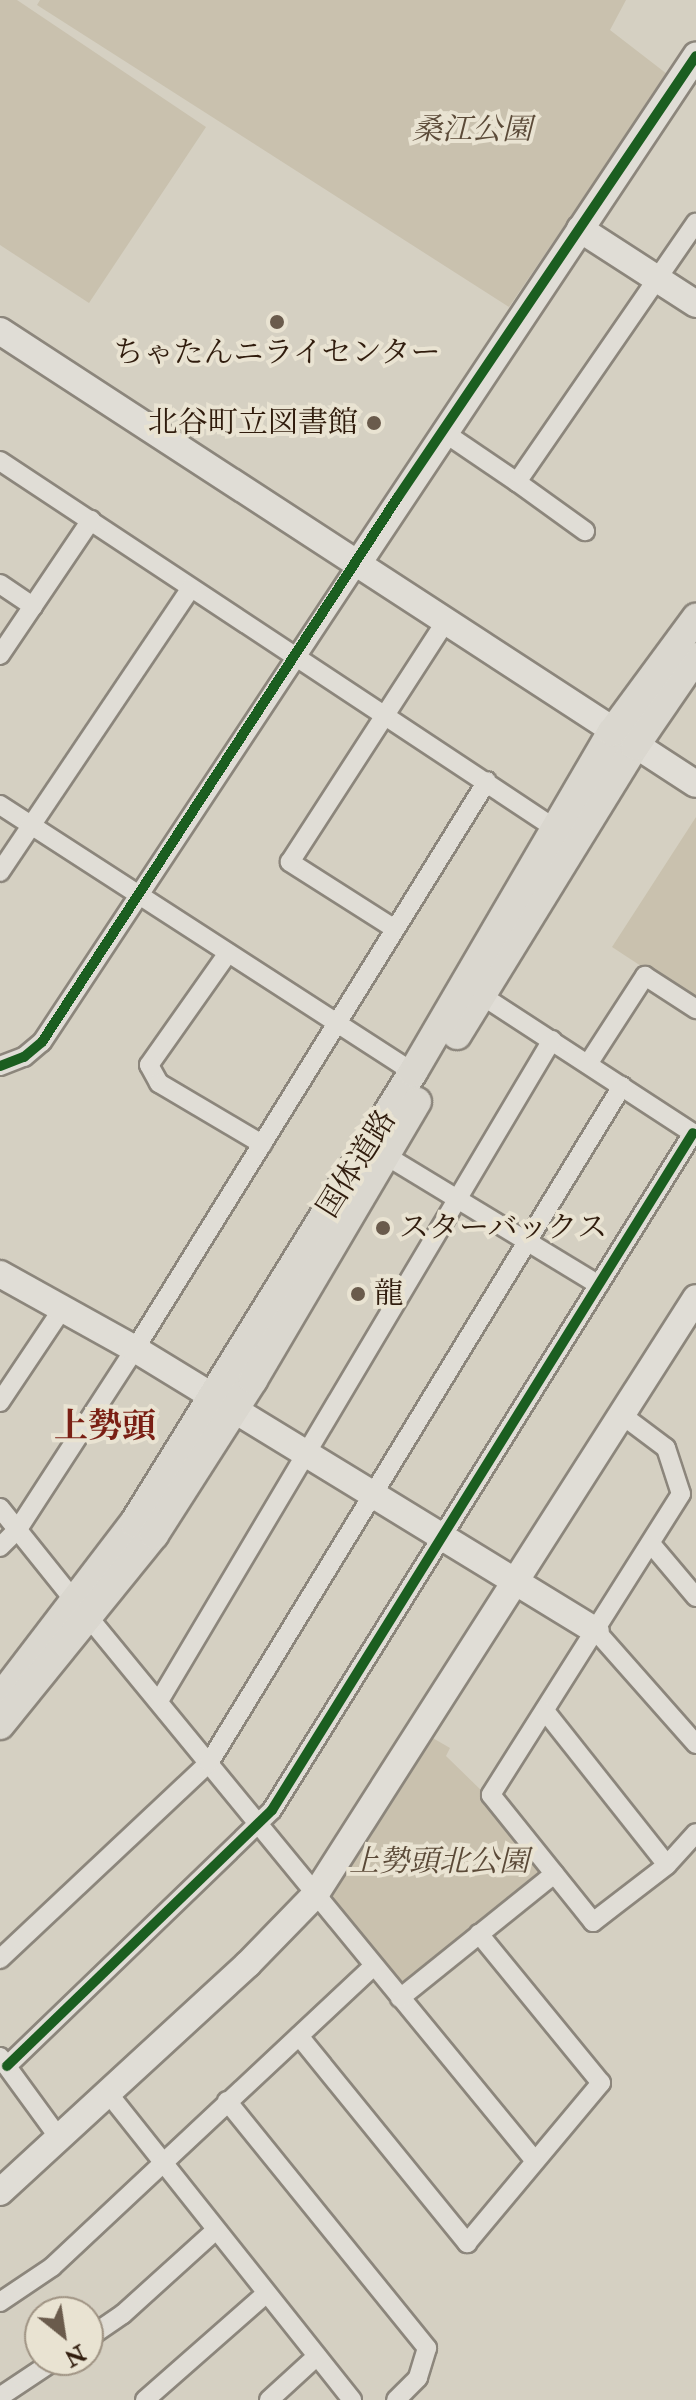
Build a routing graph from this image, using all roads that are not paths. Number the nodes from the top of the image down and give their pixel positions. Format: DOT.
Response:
graph roads {
  1 [pos="696,56"];
  2 [pos="696,223"];
  3 [pos="580,229"];
  4 [pos="658,278"];
  5 [pos="696,304"];
  6 [pos="0,331"];
  7 [pos="442,431"];
  8 [pos="0,461"];
  9 [pos="517,482"];
  10 [pos="91,520"];
  11 [pos="585,531"];
  12 [pos="357,565"];
  13 [pos="0,584"];
  14 [pos="191,588"];
  15 [pos="33,606"];
  16 [pos="696,618"];
  17 [pos="445,622"];
  18 [pos="0,655"];
  19 [pos="696,657"];
  20 [pos="295,658"];
  21 [pos="385,715"];
  22 [pos="624,739"];
  23 [pos="487,781"];
  24 [pos="696,784"];
  25 [pos="0,805"];
  26 [pos="31,827"];
  27 [pos="556,829"];
  28 [pos="0,872"];
  29 [pos="137,895"];
  30 [pos="395,929"];
  31 [pos="228,953"];
  32 [pos="481,995"];
  33 [pos="696,1009"];
  34 [pos="336,1024"];
  35 [pos="552,1040"];
  36 [pos="588,1064"];
  37 [pos="0,1066"];
  38 [pos="413,1072"];
  39 [pos="622,1086"];
  40 [pos="694,1134"];
  41 [pos="262,1144"];
  42 [pos="385,1155"];
  43 [pos="456,1200"];
  44 [pos="526,1242"];
  45 [pos="0,1274"];
  46 [pos="599,1285"];
  47 [pos="696,1298"];
  48 [pos="63,1308"];
  49 [pos="135,1349"];
  50 [pos="0,1402"];
  51 [pos="224,1404"];
  52 [pos="622,1415"];
  53 [pos="306,1452"];
  54 [pos="374,1494"];
  55 [pos="0,1508"];
  56 [pos="18,1529"];
  57 [pos="444,1536"];
  58 [pos="652,1545"];
  59 [pos="0,1547"];
  60 [pos="517,1581"];
  61 [pos="696,1597"];
  62 [pos="83,1612"];
  63 [pos="596,1631"];
  64 [pos="0,1698"];
  65 [pos="159,1701"];
  66 [pos="545,1711"];
  67 [pos="0,1725"];
  68 [pos="696,1744"];
  69 [pos="209,1763"];
  70 [pos="259,1825"];
  71 [pos="696,1833"];
  72 [pos="667,1865"];
  73 [pos="554,1874"];
  74 [pos="315,1895"];
  75 [pos="479,1934"];
  76 [pos="0,1959"];
  77 [pos="374,1966"];
  78 [pos="400,1998"];
  79 [pos="299,2036"];
  80 [pos="3,2061"];
  81 [pos="108,2093"];
  82 [pos="227,2101"];
  83 [pos="59,2138"];
  84 [pos="535,2161"];
  85 [pos="161,2163"];
  86 [pos="0,2192"];
  87 [pos="216,2230"];
  88 [pos="267,2293"];
  89 [pos="0,2302"];
  90 [pos="104,2327"];
  91 [pos="317,2356"];
  92 [pos="32,2376"];
  93 [pos="1,2397"];
  94 [pos="145,2400"];
  95 [pos="269,2400"];
  96 [pos="352,2400"];
  97 [pos="396,2400"];
  1 -- 3 [label="street"];
  2 -- 4 [label="street"];
  3 -- 4 [label="street"];
  3 -- 7 [label="street"];
  4 -- 5 [label="street"];
  4 -- 9 [label="street"];
  6 -- 12 [label="street"];
  7 -- 9 [label="street"];
  7 -- 12 [label="street"];
  8 -- 10 [label="street"];
  9 -- 11 [label="street"];
  10 -- 14 [label="street"];
  10 -- 15 [label="street"];
  12 -- 17 [label="street"];
  12 -- 20 [label="street"];
  13 -- 15 [label="street"];
  14 -- 20 [label="street"];
  14 -- 26 [label="street"];
  15 -- 18 [label="street"];
  16 -- 22 [label="main road, 国体道路"];
  17 -- 21 [label="street"];
  17 -- 22 [label="street"];
  19 -- 22 [label="main road, 国体道路"];
  20 -- 21 [label="street"];
  20 -- 29 [label="street"];
  21 -- 23 [label="street"];
  21 -- 30 [label="street"];
  22 -- 24 [label="street"];
  22 -- 27 [label="main road, 国体道路"];
  22 -- 32 [label="main road, 国体道路"];
  23 -- 27 [label="street"];
  23 -- 30 [label="street"];
  25 -- 26 [label="street"];
  26 -- 28 [label="street"];
  26 -- 29 [label="street"];
  27 -- 38 [label="main road, 国体道路"];
  29 -- 31 [label="street"];
  29 -- 37 [label="street"];
  30 -- 34 [label="street"];
  31 -- 34 [label="street"];
  31 -- 41 [label="street"];
  32 -- 35 [label="street"];
  32 -- 42 [label="main road, 国体道路"];
  33 -- 36 [label="street"];
  34 -- 38 [label="street"];
  34 -- 41 [label="street"];
  35 -- 36 [label="street"];
  35 -- 43 [label="street"];
  36 -- 39 [label="street"];
  38 -- 51 [label="main road, 国体道路"];
  39 -- 40 [label="street"];
  39 -- 44 [label="street"];
  40 -- 46 [label="street"];
  41 -- 49 [label="street"];
  42 -- 43 [label="street"];
  42 -- 51 [label="main road, 国体道路"];
  43 -- 44 [label="street"];
  43 -- 53 [label="street"];
  44 -- 46 [label="street"];
  44 -- 54 [label="street"];
  45 -- 48 [label="street"];
  46 -- 57 [label="street"];
  47 -- 52 [label="street"];
  48 -- 49 [label="street"];
  48 -- 50 [label="street"];
  49 -- 51 [label="street"];
  49 -- 56 [label="street"];
  51 -- 53 [label="street"];
  51 -- 62 [label="main road, 国体道路"];
  52 -- 58 [label="street"];
  52 -- 60 [label="street"];
  53 -- 54 [label="street"];
  53 -- 65 [label="street"];
  54 -- 57 [label="street"];
  54 -- 69 [label="street"];
  55 -- 56 [label="street"];
  56 -- 59 [label="street"];
  56 -- 62 [label="street"];
  57 -- 60 [label="street"];
  57 -- 70 [label="street"];
  58 -- 61 [label="street"];
  58 -- 63 [label="street"];
  60 -- 63 [label="street"];
  60 -- 74 [label="street"];
  62 -- 64 [label="main road, 国体道路"];
  62 -- 65 [label="street"];
  62 -- 67 [label="main road, 国体道路"];
  63 -- 66 [label="street"];
  63 -- 68 [label="street"];
  65 -- 69 [label="street"];
  66 -- 72 [label="street"];
  66 -- 73 [label="street"];
  69 -- 70 [label="street"];
  69 -- 76 [label="street"];
  70 -- 74 [label="street"];
  70 -- 80 [label="street"];
  71 -- 72 [label="street"];
  72 -- 73 [label="street"];
  73 -- 75 [label="street"];
  74 -- 77 [label="street"];
  74 -- 81 [label="street"];
  75 -- 78 [label="street"];
  75 -- 84 [label="street"];
  77 -- 78 [label="street"];
  77 -- 79 [label="street"];
  78 -- 84 [label="street"];
  79 -- 82 [label="street"];
  79 -- 84 [label="street"];
  80 -- 83 [label="street"];
  81 -- 83 [label="street"];
  81 -- 85 [label="street"];
  82 -- 85 [label="street"];
  82 -- 97 [label="street"];
  83 -- 86 [label="street"];
  85 -- 87 [label="street"];
  85 -- 89 [label="street"];
  87 -- 88 [label="street"];
  87 -- 90 [label="street"];
  88 -- 91 [label="street"];
  88 -- 94 [label="street"];
  91 -- 95 [label="street"];
  91 -- 96 [label="street"];
  92 -- 93 [label="street"];
}
